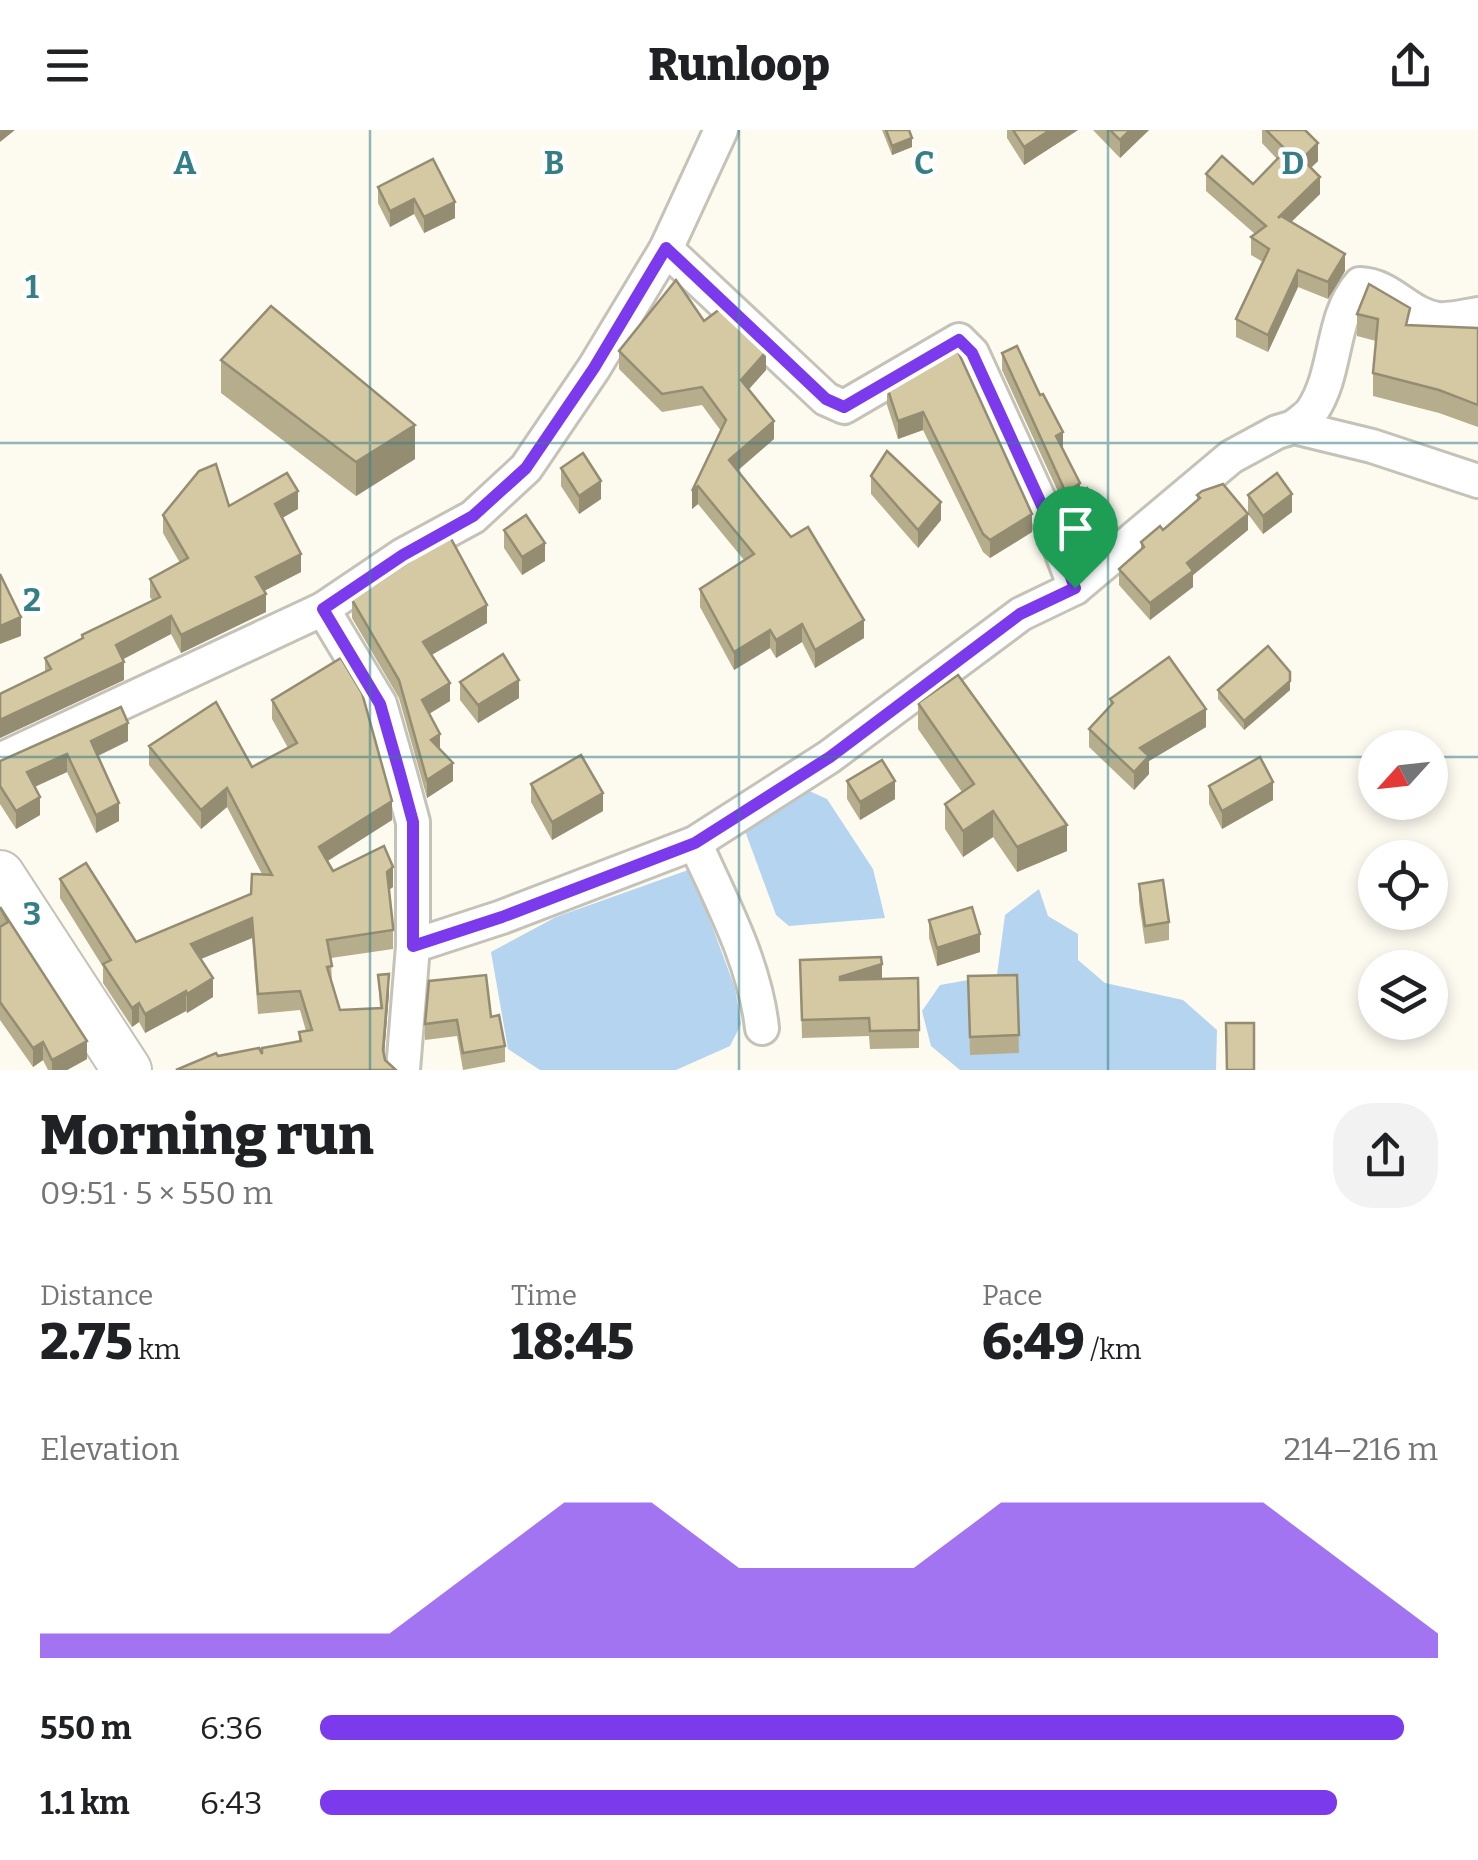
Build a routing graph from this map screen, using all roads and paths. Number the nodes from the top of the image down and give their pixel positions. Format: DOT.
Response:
graph roads {
  1 [pos="720,130"];
  2 [pos="666,248"];
  3 [pos="1478,314"];
  4 [pos="1294,427"];
  5 [pos="1478,481"];
  6 [pos="1075,588"];
  7 [pos="323,609"];
  8 [pos="0,760"];
  9 [pos="695,843"];
  10 [pos="0,875"];
  11 [pos="413,946"];
  12 [pos="762,1028"];
  13 [pos="126,1070"];
  14 [pos="403,1070"];
  1 -- 2 [label="street"];
  2 -- 6 [label="street"];
  2 -- 7 [label="street"];
  3 -- 4 [label="street"];
  4 -- 5 [label="street"];
  4 -- 6 [label="street"];
  6 -- 9 [label="street"];
  7 -- 8 [label="street"];
  7 -- 11 [label="street"];
  9 -- 11 [label="street"];
  9 -- 12 [label="street"];
  10 -- 13 [label="main road"];
  11 -- 14 [label="street"];
}
